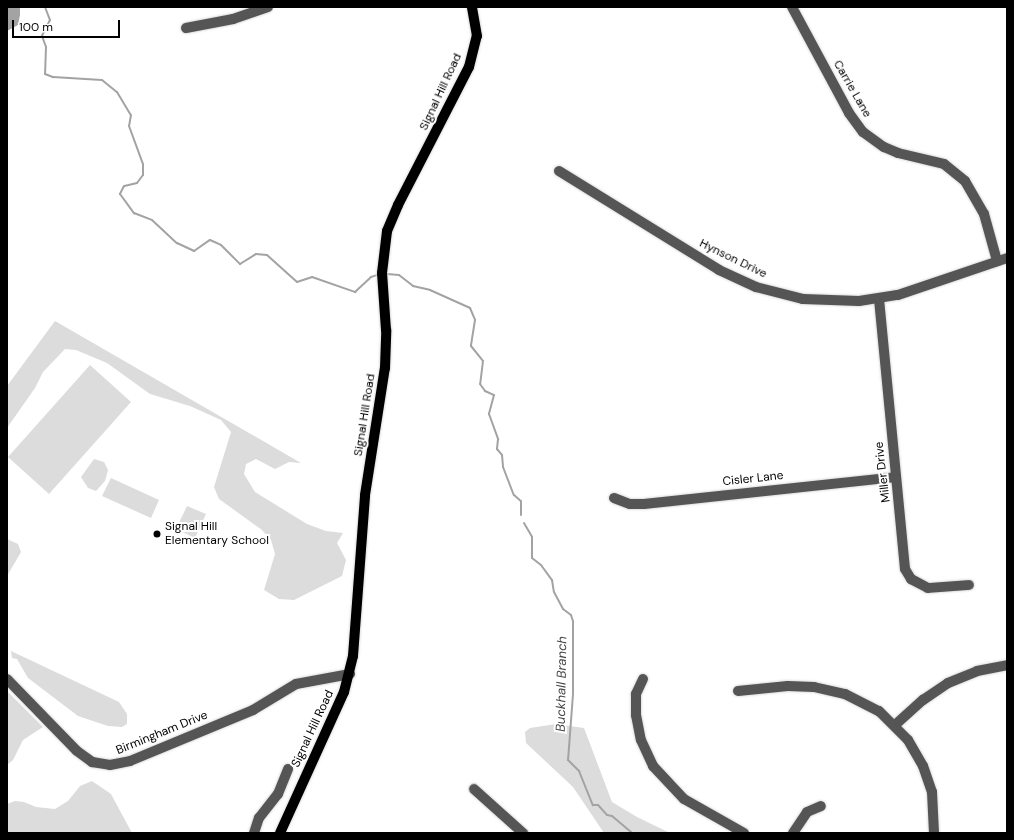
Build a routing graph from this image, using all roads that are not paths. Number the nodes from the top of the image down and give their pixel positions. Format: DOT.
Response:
graph roads {
  1 [pos="268,7"];
  2 [pos="472,7"];
  3 [pos="792,7"];
  4 [pos="186,28"];
  5 [pos="559,171"];
  6 [pos="1007,258"];
  7 [pos="997,261"];
  8 [pos="879,299"];
  9 [pos="896,477"];
  10 [pos="614,498"];
  11 [pos="970,585"];
  12 [pos="1007,665"];
  13 [pos="350,674"];
  14 [pos="7,679"];
  15 [pos="643,679"];
  16 [pos="738,691"];
  17 [pos="895,725"];
  18 [pos="288,769"];
  19 [pos="474,789"];
  20 [pos="821,806"];
  21 [pos="257,832"];
  22 [pos="280,833"];
  23 [pos="523,833"];
  24 [pos="744,833"];
  25 [pos="793,833"];
  26 [pos="934,833"];
  1 -- 4 [label="street"];
  2 -- 13 [label="main road, Signal Hill Road"];
  3 -- 7 [label="street, Carrie Lane"];
  5 -- 8 [label="street, Hynson Drive"];
  6 -- 7 [label="street, Hynson Drive"];
  7 -- 8 [label="street, Hynson Drive"];
  8 -- 9 [label="street, Miller Drive"];
  9 -- 10 [label="street, Cisler Lane"];
  9 -- 11 [label="street, Miller Drive"];
  12 -- 17 [label="street"];
  13 -- 14 [label="street, Birmingham Drive"];
  13 -- 22 [label="main road, Signal Hill Road"];
  15 -- 24 [label="street"];
  16 -- 17 [label="street"];
  17 -- 26 [label="street"];
  18 -- 21 [label="street"];
  19 -- 23 [label="street"];
  20 -- 25 [label="street"];
}
